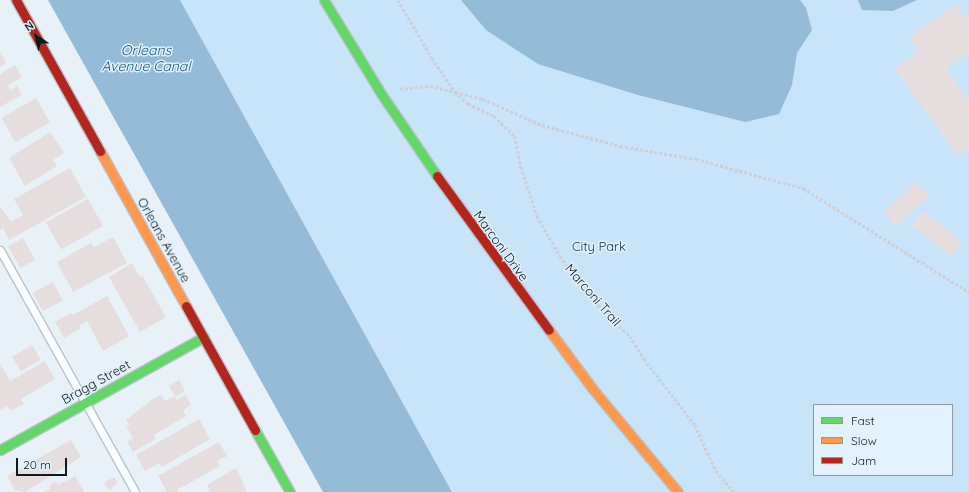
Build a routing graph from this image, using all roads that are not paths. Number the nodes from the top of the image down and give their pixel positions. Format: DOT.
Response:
graph roads {
  1 [pos="16,0"];
  2 [pos="324,0"];
  3 [pos="0,250"];
  4 [pos="204,337"];
  5 [pos="85,403"];
  6 [pos="0,450"];
  7 [pos="135,492"];
  8 [pos="290,492"];
  9 [pos="678,492"];
  1 -- 4 [label="street, Orleans Avenue"];
  2 -- 9 [label="street, Marconi Drive"];
  3 -- 5 [label="lane"];
  4 -- 5 [label="street, Bragg Street"];
  4 -- 8 [label="street, Orleans Avenue"];
  5 -- 6 [label="street, Bragg Street"];
  5 -- 7 [label="lane"];
}
